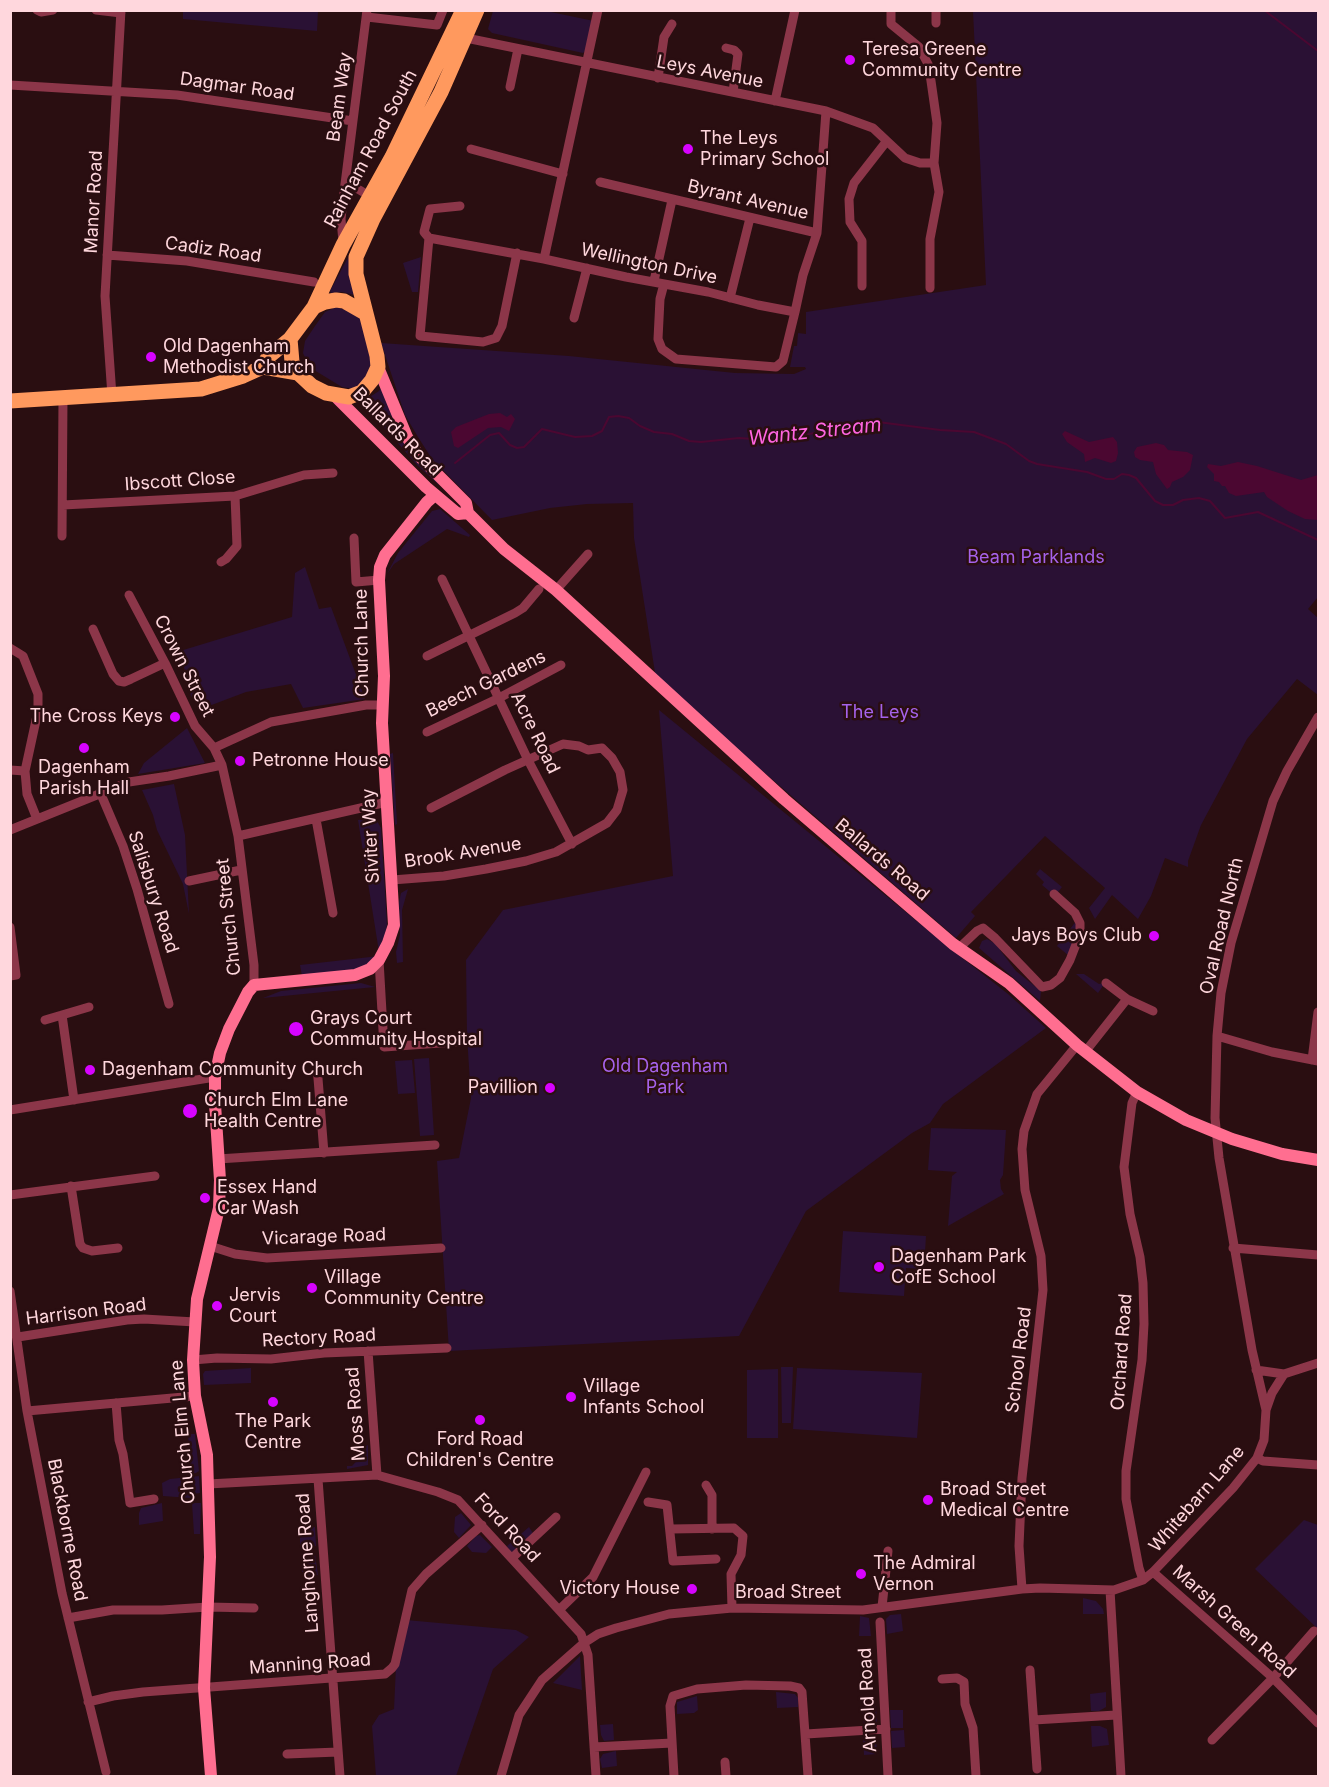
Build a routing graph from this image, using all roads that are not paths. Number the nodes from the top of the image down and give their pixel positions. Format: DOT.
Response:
graph roads {
  1 [pos="37,10"];
  2 [pos="53,10"];
  3 [pos="96,10"];
  4 [pos="443,10"];
  5 [pos="464,10"];
  6 [pos="477,10"];
  7 [pos="598,10"];
  8 [pos="795,10"];
  9 [pos="891,10"];
  10 [pos="936,10"];
  11 [pos="121,12"];
  12 [pos="367,14"];
  13 [pos="936,23"];
  14 [pos="672,24"];
  15 [pos="460,36"];
  16 [pos="726,48"];
  17 [pos="518,49"];
  18 [pos="586,63"];
  19 [pos="658,78"];
  20 [pos="10,85"];
  21 [pos="510,87"];
  22 [pos="116,91"];
  23 [pos="733,92"];
  24 [pos="775,101"];
  25 [pos="826,111"];
  26 [pos="353,121"];
  27 [pos="886,142"];
  28 [pos="471,149"];
  29 [pos="934,163"];
  30 [pos="563,174"];
  31 [pos="346,182"];
  32 [pos="600,182"];
  33 [pos="375,200"];
  34 [pos="672,200"];
  35 [pos="460,206"];
  36 [pos="750,218"];
  37 [pos="817,233"];
  38 [pos="429,238"];
  39 [pos="343,244"];
  40 [pos="516,253"];
  41 [pos="107,255"];
  42 [pos="544,259"];
  43 [pos="587,268"];
  44 [pos="654,281"];
  45 [pos="314,282"];
  46 [pos="664,284"];
  47 [pos="862,286"];
  48 [pos="930,288"];
  49 [pos="730,298"];
  50 [pos="314,307"];
  51 [pos="795,312"];
  52 [pos="365,313"];
  53 [pos="574,318"];
  54 [pos="290,339"];
  55 [pos="262,367"];
  56 [pos="378,367"];
  57 [pos="298,373"];
  58 [pos="334,395"];
  59 [pos="112,396"];
  60 [pos="63,398"];
  61 [pos="10,401"];
  62 [pos="433,471"];
  63 [pos="333,473"];
  64 [pos="435,495"];
  65 [pos="235,496"];
  66 [pos="63,505"];
  67 [pos="468,513"];
  68 [pos="62,536"];
  69 [pos="354,538"];
  70 [pos="588,554"];
  71 [pos="221,562"];
  72 [pos="442,579"];
  73 [pos="379,580"];
  74 [pos="539,589"];
  75 [pos="556,590"];
  76 [pos="129,595"];
  77 [pos="93,628"];
  78 [pos="470,636"];
  79 [pos="10,648"];
  80 [pos="427,656"];
  81 [pos="165,663"];
  82 [pos="561,666"];
  83 [pos="499,698"];
  84 [pos="382,705"];
  85 [pos="1318,717"];
  86 [pos="427,732"];
  87 [pos="214,748"];
  88 [pos="528,760"];
  89 [pos="222,765"];
  90 [pos="10,770"];
  91 [pos="25,771"];
  92 [pos="100,792"];
  93 [pos="387,802"];
  94 [pos="431,808"];
  95 [pos="37,819"];
  96 [pos="316,819"];
  97 [pos="10,830"];
  98 [pos="238,836"];
  99 [pos="572,844"];
  100 [pos="241,870"];
  101 [pos="392,880"];
  102 [pos="189,881"];
  103 [pos="1054,894"];
  104 [pos="333,913"];
  105 [pos="10,927"];
  106 [pos="959,948"];
  107 [pos="379,960"];
  108 [pos="10,976"];
  109 [pos="1106,983"];
  110 [pos="254,985"];
  111 [pos="1128,999"];
  112 [pos="169,1004"];
  113 [pos="89,1007"];
  114 [pos="1153,1011"];
  115 [pos="1318,1012"];
  116 [pos="62,1015"];
  117 [pos="45,1020"];
  118 [pos="1217,1036"];
  119 [pos="468,1041"];
  120 [pos="1081,1048"];
  121 [pos="1315,1061"];
  122 [pos="316,1066"];
  123 [pos="216,1077"];
  124 [pos="1137,1092"];
  125 [pos="74,1100"];
  126 [pos="10,1110"];
  127 [pos="1216,1132"];
  128 [pos="435,1145"];
  129 [pos="324,1153"];
  130 [pos="218,1159"];
  131 [pos="1318,1160"];
  132 [pos="155,1176"];
  133 [pos="71,1186"];
  134 [pos="10,1195"];
  135 [pos="210,1246"];
  136 [pos="118,1248"];
  137 [pos="441,1248"];
  138 [pos="1233,1248"];
  139 [pos="1318,1255"];
  140 [pos="10,1292"];
  141 [pos="12,1309"];
  142 [pos="195,1322"];
  143 [pos="18,1337"];
  144 [pos="447,1348"];
  145 [pos="368,1351"];
  146 [pos="193,1360"];
  147 [pos="1318,1363"];
  148 [pos="1256,1370"];
  149 [pos="1284,1374"];
  150 [pos="195,1396"];
  151 [pos="116,1403"];
  152 [pos="1266,1410"];
  153 [pos="27,1411"];
  154 [pos="1257,1458"];
  155 [pos="1318,1465"];
  156 [pos="646,1472"];
  157 [pos="377,1475"];
  158 [pos="318,1479"];
  159 [pos="208,1484"];
  160 [pos="706,1485"];
  161 [pos="154,1499"];
  162 [pos="648,1502"];
  163 [pos="556,1516"];
  164 [pos="482,1525"];
  165 [pos="671,1529"];
  166 [pos="712,1529"];
  167 [pos="888,1551"];
  168 [pos="512,1558"];
  169 [pos="716,1559"];
  170 [pos="1154,1572"];
  171 [pos="1143,1580"];
  172 [pos="1022,1589"];
  173 [pos="1110,1590"];
  174 [pos="208,1607"];
  175 [pos="882,1607"];
  176 [pos="254,1608"];
  177 [pos="732,1608"];
  178 [pos="559,1610"];
  179 [pos="68,1618"];
  180 [pos="880,1622"];
  181 [pos="1314,1631"];
  182 [pos="584,1643"];
  183 [pos="1030,1670"];
  184 [pos="942,1678"];
  185 [pos="1273,1678"];
  186 [pos="333,1679"];
  187 [pos="204,1688"];
  188 [pos="88,1702"];
  189 [pos="1116,1715"];
  190 [pos="1034,1720"];
  191 [pos="1318,1723"];
  192 [pos="886,1729"];
  193 [pos="806,1734"];
  194 [pos="1212,1740"];
  195 [pos="672,1743"];
  196 [pos="594,1747"];
  197 [pos="338,1752"];
  198 [pos="287,1754"];
  199 [pos="726,1762"];
  200 [pos="1037,1769"];
  201 [pos="105,1772"];
  202 [pos="211,1776"];
  203 [pos="340,1776"];
  204 [pos="501,1776"];
  205 [pos="596,1776"];
  206 [pos="674,1776"];
  207 [pos="726,1776"];
  208 [pos="808,1776"];
  209 [pos="888,1776"];
  210 [pos="976,1776"];
  211 [pos="1121,1776"];
  1 -- 2 [label="street"];
  3 -- 11 [label="street"];
  4 -- 12 [label="street, Beam Way"];
  5 -- 15 [label="main road, Rainham Road South"];
  6 -- 15 [label="main road, Rainham Road South"];
  7 -- 18 [label="street"];
  8 -- 24 [label="street"];
  9 -- 29 [label="street"];
  10 -- 13 [label="street"];
  11 -- 22 [label="street, Manor Road"];
  12 -- 26 [label="street, Beam Way"];
  14 -- 19 [label="street"];
  15 -- 17 [label="street, Leys Avenue"];
  15 -- 33 [label="main road, Rainham Road South"];
  16 -- 23 [label="street"];
  17 -- 18 [label="street, Leys Avenue"];
  17 -- 21 [label="street"];
  18 -- 19 [label="street, Leys Avenue"];
  18 -- 30 [label="street"];
  19 -- 23 [label="street, Leys Avenue"];
  20 -- 22 [label="street, Dagmar Road"];
  22 -- 26 [label="street, Dagmar Road"];
  22 -- 41 [label="street, Manor Road"];
  23 -- 24 [label="street, Leys Avenue"];
  24 -- 25 [label="street, Leys Avenue"];
  25 -- 27 [label="street, Leys Avenue"];
  25 -- 37 [label="street"];
  26 -- 31 [label="street, Beam Way"];
  27 -- 29 [label="street, Leys Avenue"];
  27 -- 47 [label="street"];
  28 -- 30 [label="street"];
  29 -- 48 [label="street"];
  30 -- 42 [label="street"];
  31 -- 33 [label="street"];
  31 -- 39 [label="street, Beam Way"];
  32 -- 34 [label="street, Byrant Avenue"];
  33 -- 39 [label="main road, Rainham Road South"];
  33 -- 52 [label="main road, Rainham Road South"];
  34 -- 36 [label="street, Byrant Avenue"];
  34 -- 44 [label="street"];
  35 -- 38 [label="street"];
  36 -- 37 [label="street, Byrant Avenue"];
  36 -- 49 [label="street"];
  37 -- 51 [label="street"];
  38 -- 40 [label="street, Wellington Drive"];
  38 -- 40 [label="street"];
  39 -- 50 [label="main road, Rainham Road South"];
  40 -- 42 [label="street, Wellington Drive"];
  41 -- 45 [label="street, Cadiz Road"];
  41 -- 59 [label="street, Manor Road"];
  42 -- 43 [label="street, Wellington Drive"];
  43 -- 44 [label="street, Wellington Drive"];
  43 -- 53 [label="street"];
  44 -- 46 [label="street, Wellington Drive"];
  46 -- 49 [label="street, Wellington Drive"];
  46 -- 51 [label="street"];
  49 -- 51 [label="street, Wellington Drive"];
  50 -- 52 [label="main road"];
  50 -- 54 [label="main road"];
  52 -- 56 [label="main road"];
  54 -- 55 [label="main road"];
  54 -- 57 [label="main road"];
  55 -- 57 [label="main road"];
  55 -- 59 [label="main road"];
  56 -- 58 [label="main road"];
  56 -- 62 [label="main road, Ballards Road"];
  57 -- 58 [label="main road"];
  58 -- 64 [label="main road, Ballards Road"];
  59 -- 60 [label="main road"];
  60 -- 61 [label="main road"];
  60 -- 66 [label="street"];
  62 -- 64 [label="main road, Ballards Road"];
  62 -- 67 [label="main road, Ballards Road"];
  63 -- 65 [label="street, Ibscott Close"];
  64 -- 67 [label="main road, Ballards Road"];
  64 -- 73 [label="main road, Church Lane"];
  65 -- 66 [label="street, Ibscott Close"];
  65 -- 71 [label="street"];
  66 -- 68 [label="street"];
  67 -- 75 [label="main road, Ballards Road"];
  69 -- 73 [label="street"];
  70 -- 75 [label="street"];
  72 -- 78 [label="street, Acre Road"];
  73 -- 84 [label="main road, Church Lane"];
  74 -- 78 [label="street"];
  75 -- 106 [label="main road, Ballards Road"];
  76 -- 81 [label="street, Crown Street"];
  77 -- 81 [label="street"];
  78 -- 80 [label="street"];
  78 -- 83 [label="street, Acre Road"];
  79 -- 91 [label="street"];
  81 -- 87 [label="street, Crown Street"];
  82 -- 83 [label="street, Beech Gardens"];
  83 -- 86 [label="street, Beech Gardens"];
  83 -- 88 [label="street, Acre Road"];
  84 -- 87 [label="street, Church Lane"];
  84 -- 93 [label="main road, Siviter Way"];
  85 -- 118 [label="street, Oval Road North"];
  87 -- 89 [label="street, Church Street"];
  88 -- 94 [label="street, Brook Avenue"];
  88 -- 99 [label="street, Acre Road"];
  88 -- 99 [label="street, Brook Avenue"];
  89 -- 92 [label="street"];
  89 -- 98 [label="street, Church Street"];
  90 -- 91 [label="street"];
  91 -- 95 [label="street"];
  92 -- 95 [label="street"];
  92 -- 112 [label="street, Salisbury Road"];
  93 -- 96 [label="street"];
  93 -- 101 [label="main road, Siviter Way"];
  95 -- 97 [label="street"];
  96 -- 98 [label="street"];
  96 -- 104 [label="street"];
  98 -- 100 [label="street, Church Street"];
  99 -- 101 [label="street, Brook Avenue"];
  100 -- 102 [label="street"];
  100 -- 110 [label="street, Church Street"];
  101 -- 107 [label="main road, Siviter Way"];
  103 -- 106 [label="street"];
  105 -- 108 [label="street"];
  106 -- 120 [label="main road, Ballards Road"];
  107 -- 110 [label="main road"];
  107 -- 119 [label="street, Siviter Way"];
  109 -- 111 [label="street"];
  110 -- 123 [label="main road, Church Street"];
  111 -- 114 [label="street"];
  111 -- 120 [label="street, School Road"];
  113 -- 116 [label="street"];
  115 -- 121 [label="street"];
  116 -- 117 [label="street"];
  116 -- 125 [label="street"];
  118 -- 121 [label="street"];
  118 -- 127 [label="street, Oval Road North"];
  120 -- 124 [label="main road, Ballards Road"];
  120 -- 172 [label="street, School Road"];
  122 -- 129 [label="street"];
  123 -- 125 [label="street"];
  123 -- 130 [label="main road, Church Elm Lane"];
  124 -- 127 [label="main road, Ballards Road"];
  124 -- 171 [label="street, Orchard Road"];
  125 -- 126 [label="street"];
  127 -- 131 [label="main road, Ballards Road"];
  127 -- 138 [label="street, Oval Road North"];
  128 -- 129 [label="street"];
  129 -- 130 [label="street"];
  130 -- 135 [label="main road, Church Elm Lane"];
  132 -- 133 [label="street"];
  133 -- 134 [label="street"];
  133 -- 136 [label="street"];
  135 -- 137 [label="street, Vicarage Road"];
  135 -- 142 [label="main road, Church Elm Lane"];
  138 -- 139 [label="street"];
  138 -- 148 [label="street, Oval Road North"];
  140 -- 141 [label="street, Blackborne Road"];
  141 -- 143 [label="street, Blackborne Road"];
  142 -- 143 [label="street, Harrison Road"];
  142 -- 146 [label="main road, Church Elm Lane"];
  143 -- 153 [label="street, Blackborne Road"];
  144 -- 145 [label="street, Rectory Road"];
  145 -- 146 [label="street, Rectory Road"];
  145 -- 157 [label="street, Moss Road"];
  146 -- 150 [label="main road, Church Elm Lane"];
  147 -- 149 [label="street"];
  148 -- 149 [label="street"];
  148 -- 152 [label="street, Whitebarn Lane"];
  149 -- 152 [label="street, Whitebarn Lane"];
  150 -- 151 [label="street"];
  150 -- 159 [label="main road, Church Elm Lane"];
  151 -- 153 [label="street"];
  151 -- 161 [label="street"];
  152 -- 154 [label="street, Whitebarn Lane"];
  153 -- 179 [label="street, Blackborne Road"];
  154 -- 155 [label="street"];
  154 -- 170 [label="street, Whitebarn Lane"];
  156 -- 178 [label="street"];
  157 -- 158 [label="street, Ford Road"];
  157 -- 164 [label="street, Ford Road"];
  158 -- 159 [label="street, Ford Road"];
  158 -- 186 [label="street, Langhorne Road"];
  159 -- 174 [label="main road, Church Elm Lane"];
  160 -- 166 [label="street"];
  162 -- 165 [label="street"];
  163 -- 168 [label="street"];
  164 -- 168 [label="street, Ford Road"];
  164 -- 186 [label="street, Manning Road"];
  165 -- 166 [label="street"];
  165 -- 169 [label="street"];
  166 -- 177 [label="street"];
  167 -- 175 [label="street"];
  168 -- 178 [label="street, Ford Road"];
  170 -- 171 [label="street, Broad Street"];
  170 -- 185 [label="street, Marsh Green Road"];
  171 -- 173 [label="street, Broad Street"];
  172 -- 173 [label="street, Broad Street"];
  172 -- 175 [label="street, Broad Street"];
  173 -- 189 [label="street"];
  174 -- 176 [label="street"];
  174 -- 179 [label="street"];
  174 -- 187 [label="main road, Church Elm Lane"];
  175 -- 177 [label="street, Broad Street"];
  177 -- 182 [label="street, Broad Street"];
  178 -- 182 [label="street, Ford Road"];
  179 -- 188 [label="street, Blackborne Road"];
  180 -- 192 [label="street, Arnold Road"];
  181 -- 185 [label="street"];
  182 -- 196 [label="street, Ford Road"];
  182 -- 204 [label="street, Broad Street"];
  183 -- 190 [label="street"];
  184 -- 210 [label="street"];
  185 -- 191 [label="street, Marsh Green Road"];
  185 -- 194 [label="street"];
  186 -- 187 [label="street, Manning Road"];
  186 -- 197 [label="street, Langhorne Road"];
  187 -- 188 [label="street, Manning Road"];
  187 -- 202 [label="main road, Church Elm Lane"];
  188 -- 201 [label="street, Blackborne Road"];
  189 -- 190 [label="street"];
  189 -- 211 [label="street"];
  190 -- 200 [label="street"];
  192 -- 193 [label="street"];
  192 -- 209 [label="street, Arnold Road"];
  193 -- 195 [label="street"];
  193 -- 208 [label="street"];
  195 -- 196 [label="street"];
  195 -- 206 [label="street"];
  196 -- 205 [label="street, Ford Road"];
  197 -- 198 [label="street"];
  197 -- 203 [label="street, Langhorne Road"];
  199 -- 207 [label="street"];
}
